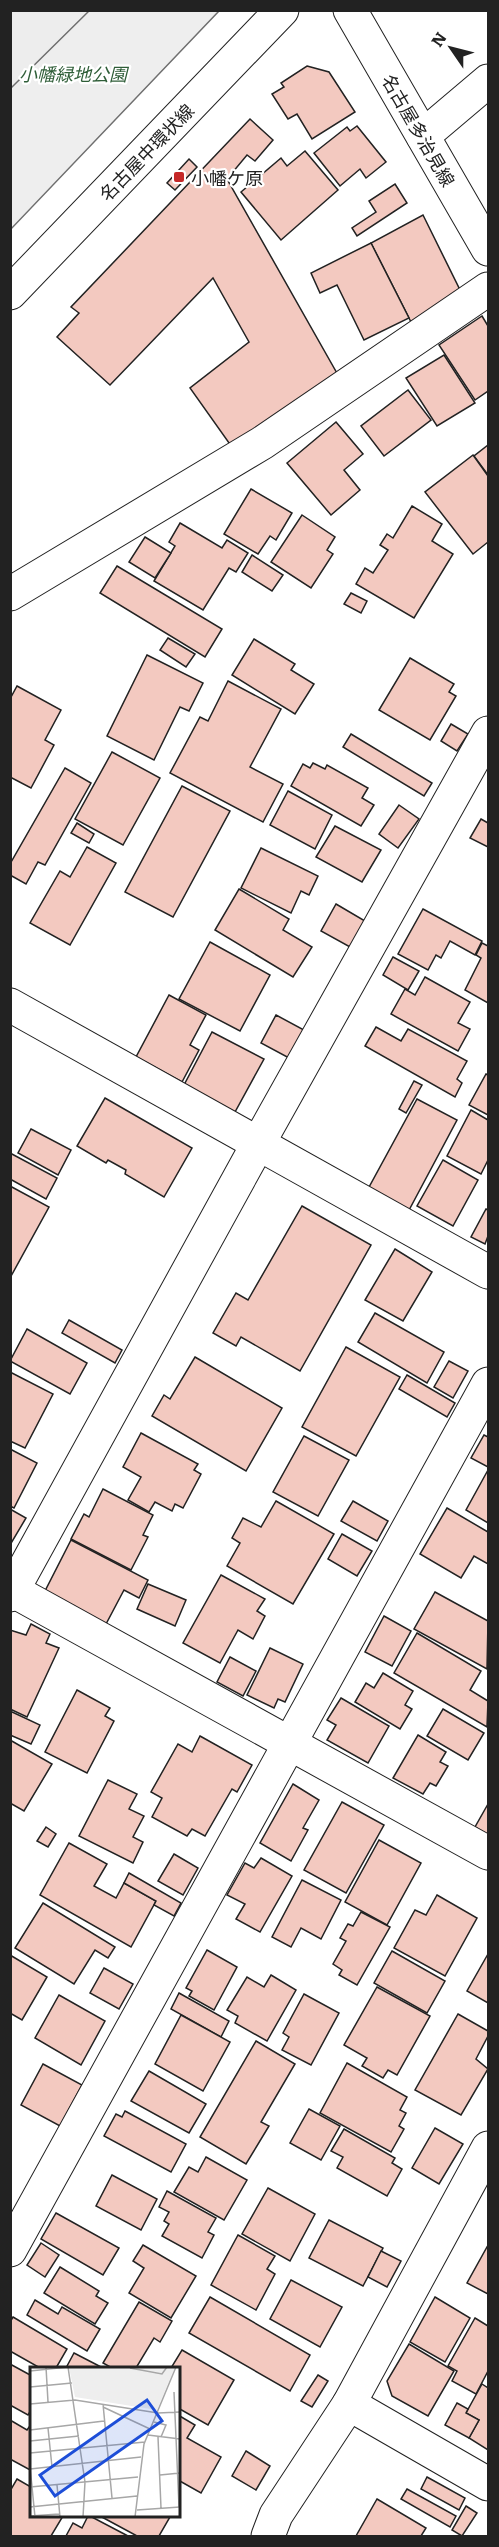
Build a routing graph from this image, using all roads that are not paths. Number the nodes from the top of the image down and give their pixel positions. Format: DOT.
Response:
graph roads {
  1 [pos="282,10"];
  2 [pos="350,10"];
  3 [pos="489,81"];
  4 [pos="423,136"];
  5 [pos="489,249"];
  6 [pos="489,289"];
  7 [pos="10,293"];
  8 [pos="10,594"];
  9 [pos="489,734"];
  10 [pos="10,1005"];
  11 [pos="258,1144"];
  12 [pos="489,1272"];
  13 [pos="489,1383"];
  14 [pos="11,1592"];
  15 [pos="291,1743"];
  16 [pos="489,1853"];
  17 [pos="489,2148"];
  18 [pos="10,2250"];
  19 [pos="349,2404"];
  20 [pos="489,2484"];
  21 [pos="268,2536"];
  1 -- 7 [label="street, 名古屋中環状線"];
  2 -- 4 [label="street, 名古屋多治見線"];
  3 -- 4 [label="street"];
  4 -- 5 [label="street, 名古屋多治見線"];
  6 -- 8 [label="street"];
  9 -- 11 [label="street"];
  10 -- 11 [label="street"];
  11 -- 12 [label="street"];
  11 -- 14 [label="street"];
  13 -- 15 [label="street"];
  14 -- 15 [label="street"];
  15 -- 16 [label="street"];
  15 -- 18 [label="street"];
  17 -- 19 [label="street"];
  19 -- 20 [label="street"];
  19 -- 21 [label="street"];
}
